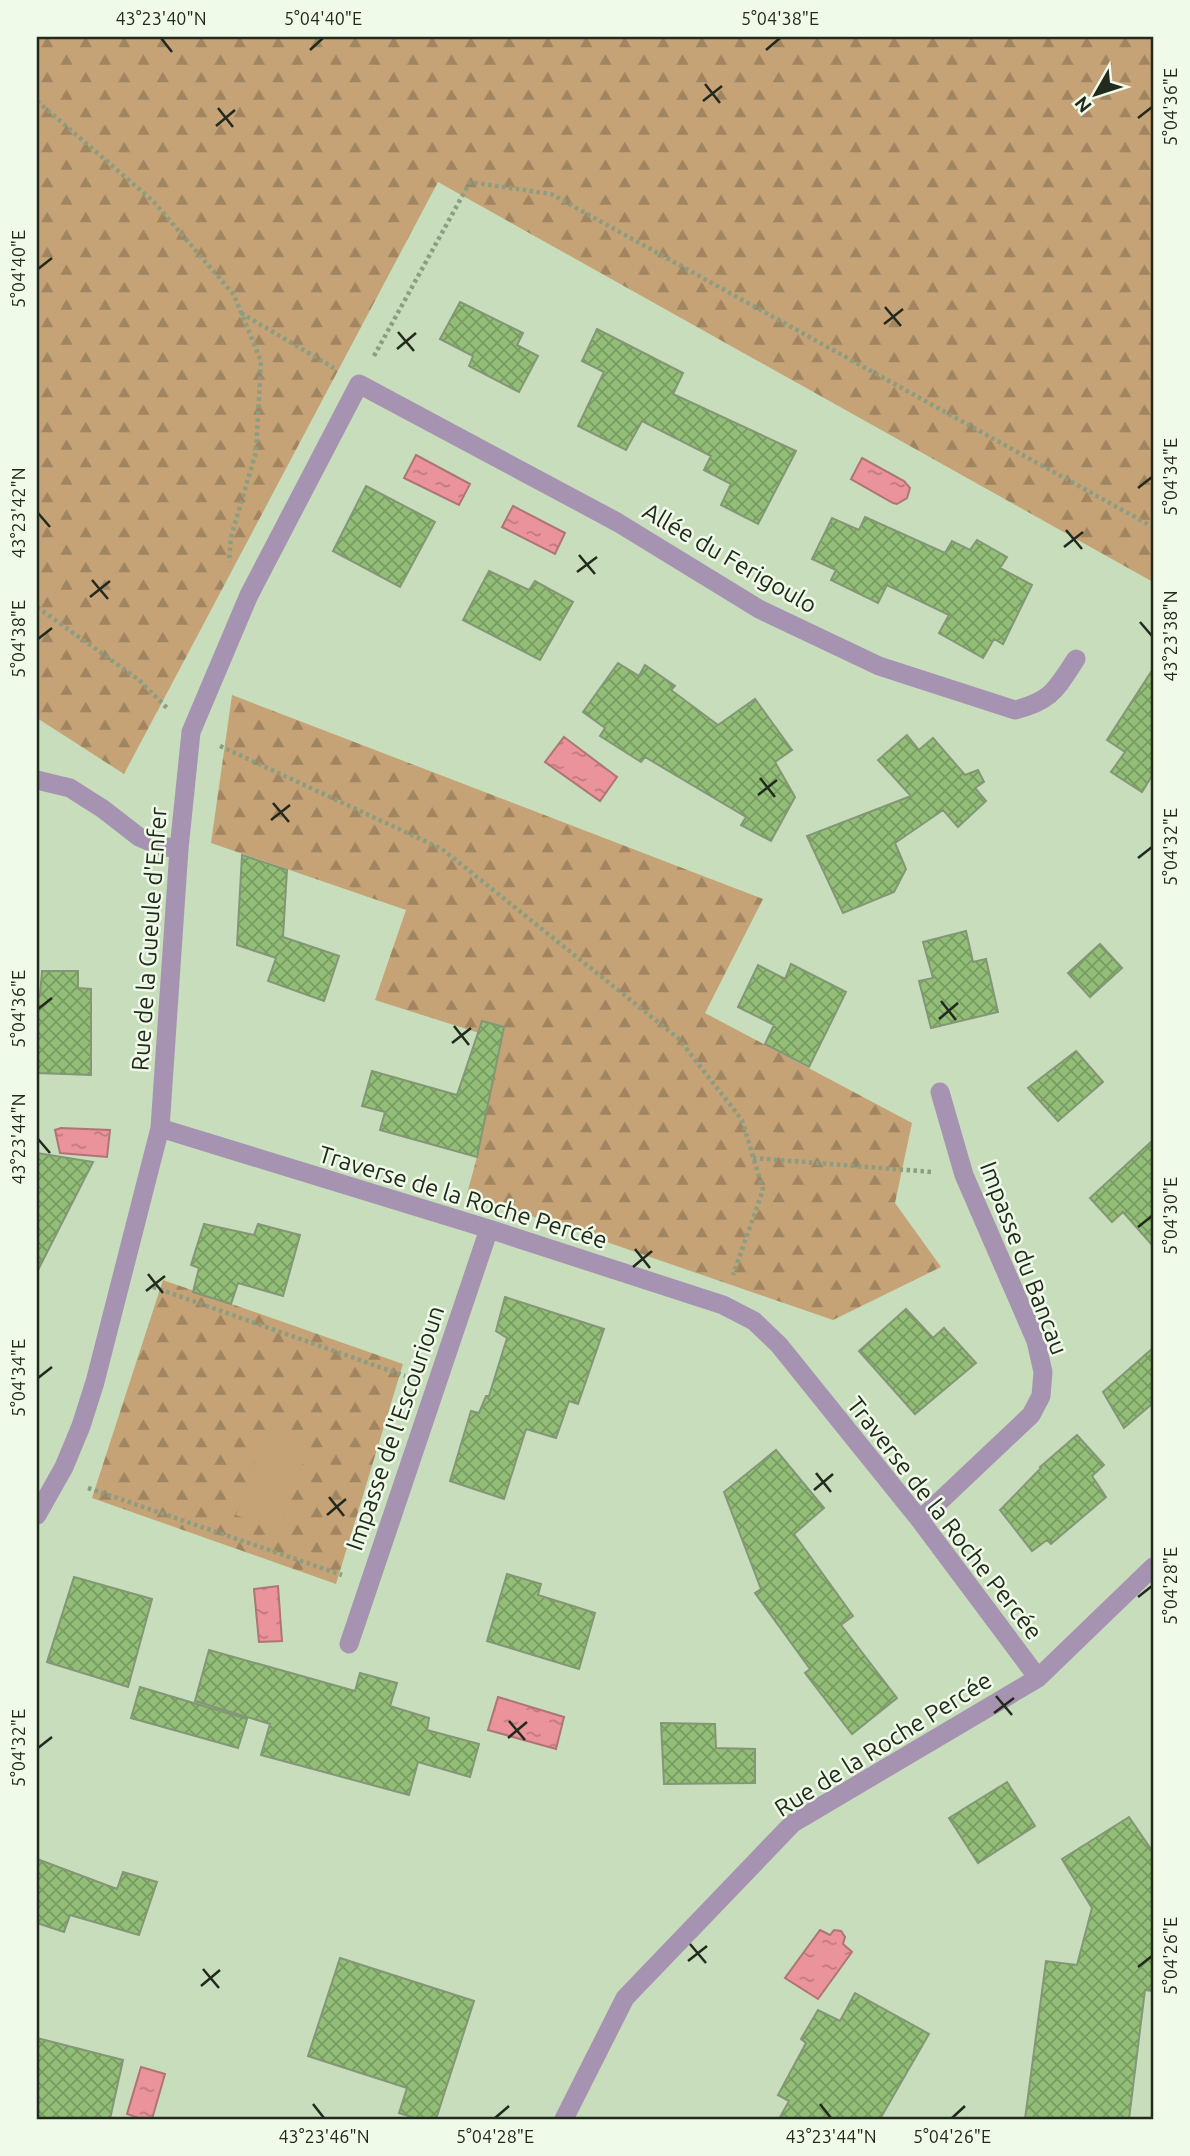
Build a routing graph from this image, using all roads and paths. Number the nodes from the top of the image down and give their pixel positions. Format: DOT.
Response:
graph roads {
  1 [pos="37,102"];
  2 [pos="242,313"];
  3 [pos="359,384"];
  4 [pos="1153,527"];
  5 [pos="249,595"];
  6 [pos="37,607"];
  7 [pos="1076,659"];
  8 [pos="191,732"];
  9 [pos="37,780"];
  10 [pos="179,849"];
  11 [pos="940,1092"];
  12 [pos="160,1128"];
  13 [pos="753,1158"];
  14 [pos="964,1175"];
  15 [pos="488,1229"];
  16 [pos="122,1276"];
  17 [pos="723,1305"];
  18 [pos="435,1386"];
  19 [pos="58,1478"];
  20 [pos="37,1515"];
  21 [pos="920,1520"];
  22 [pos="1153,1567"];
  23 [pos="369,1584"];
  24 [pos="349,1644"];
  25 [pos="1038,1678"];
  26 [pos="564,2119"];
  1 -- 2 [label="path"];
  2 -- 3 [label="path"];
  2 -- 5 [label="path"];
  3 -- 4 [label="path"];
  3 -- 5 [label="street, Rue de la Gueule d'Enfer"];
  3 -- 7 [label="street, Allée du Ferigoulo"];
  5 -- 8 [label="street, Rue de la Gueule d'Enfer"];
  6 -- 8 [label="path"];
  8 -- 10 [label="street, Rue de la Gueule d'Enfer"];
  8 -- 13 [label="path"];
  9 -- 10 [label="street"];
  10 -- 12 [label="street, Rue de la Gueule d'Enfer"];
  11 -- 14 [label="street, Impasse du Bancau"];
  12 -- 15 [label="street, Traverse de la Roche Percée"];
  12 -- 16 [label="street, Rue de la Gueule d'Enfer"];
  13 -- 14 [label="path"];
  13 -- 17 [label="path"];
  14 -- 21 [label="street, Impasse du Bancau"];
  15 -- 17 [label="street, Traverse de la Roche Percée"];
  15 -- 18 [label="street, Impasse de l'Escourioun"];
  16 -- 18 [label="path"];
  16 -- 19 [label="street, Rue de la Gueule d'Enfer"];
  17 -- 21 [label="street, Traverse de la Roche Percée"];
  18 -- 23 [label="street, Impasse de l'Escourioun"];
  19 -- 20 [label="street, Rue de la Gueule d'Enfer"];
  19 -- 23 [label="path"];
  21 -- 25 [label="street, Traverse de la Roche Percée"];
  22 -- 25 [label="street, Rue de la Roche Percée"];
  23 -- 24 [label="street, Impasse de l'Escourioun"];
  25 -- 26 [label="street, Rue de la Roche Percée"];
}
